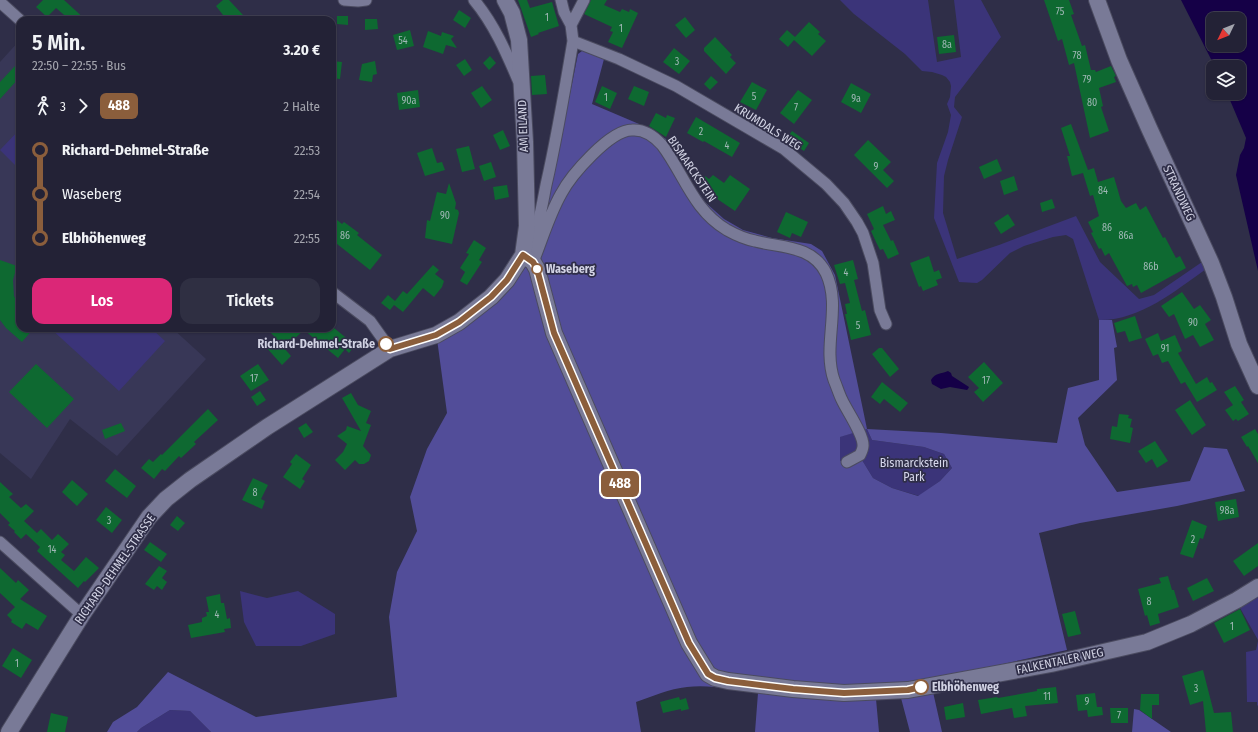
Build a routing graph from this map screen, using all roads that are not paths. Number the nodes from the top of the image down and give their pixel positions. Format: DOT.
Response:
graph roads {
  1 [pos="344,0"];
  2 [pos="366,0"];
  3 [pos="474,0"];
  4 [pos="505,0"];
  5 [pos="561,0"];
  6 [pos="584,0"];
  7 [pos="1097,0"];
  8 [pos="0,2"];
  9 [pos="16,16"];
  10 [pos="571,25"];
  11 [pos="573,40"];
  12 [pos="522,88"];
  13 [pos="528,259"];
  14 [pos="336,295"];
  15 [pos="886,324"];
  16 [pos="390,349"];
  17 [pos="1258,386"];
  18 [pos="847,462"];
  19 [pos="0,542"];
  20 [pos="1258,587"];
  21 [pos="82,615"];
  22 [pos="10,732"];
  1 -- 2 [label="street"];
  3 -- 12 [label="street"];
  4 -- 12 [label="street, AM EILAND"];
  5 -- 10 [label="street, RICHARD-DEHMEL-STRASSE"];
  6 -- 10 [label="street"];
  7 -- 17 [label="street, STRANDWEG"];
  8 -- 9 [label="street"];
  10 -- 11 [label="street, RICHARD-DEHMEL-STRASSE"];
  11 -- 13 [label="street, RICHARD-DEHMEL-STRASSE"];
  11 -- 15 [label="street, KRUMDALS WEG"];
  12 -- 13 [label="street, AM EILAND"];
  13 -- 16 [label="street, RICHARD-DEHMEL-STRASSE"];
  13 -- 18 [label="street, BISMARCKSTEIN"];
  13 -- 20 [label="street, FALKENTALER WEG"];
  14 -- 16 [label="street"];
  16 -- 21 [label="street, RICHARD-DEHMEL-STRASSE"];
  19 -- 21 [label="street"];
  21 -- 22 [label="street, RICHARD-DEHMEL-STRASSE"];
}
